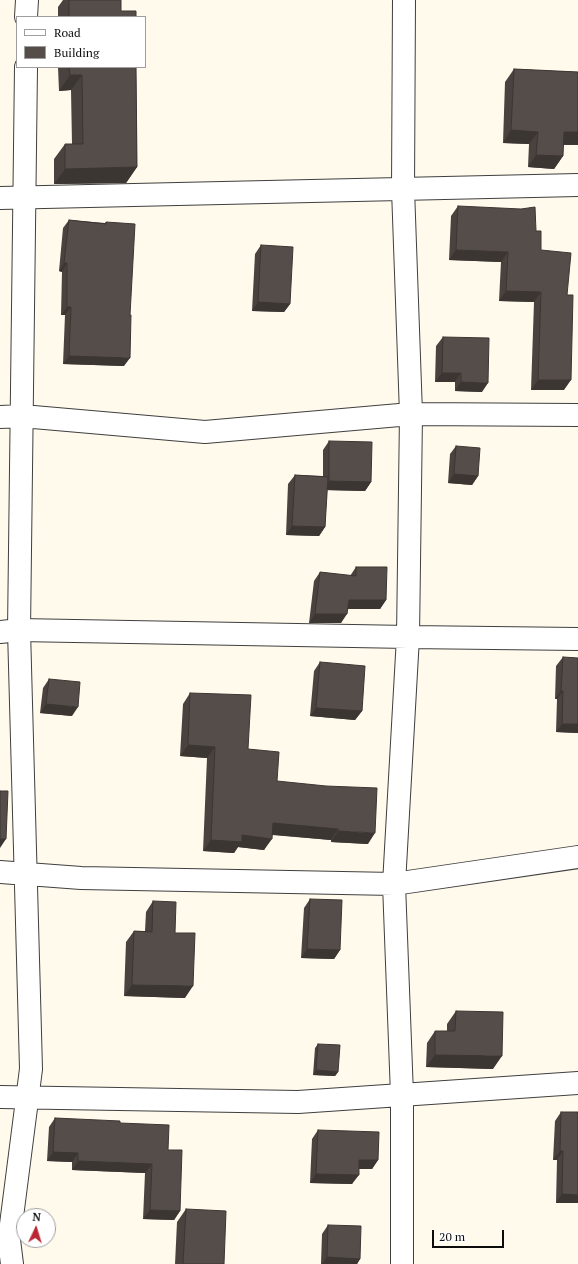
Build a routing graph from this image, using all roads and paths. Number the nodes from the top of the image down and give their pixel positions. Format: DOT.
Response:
graph roads {
  1 [pos="26,0"];
  2 [pos="404,0"];
  3 [pos="26,16"];
  4 [pos="26,68"];
  5 [pos="578,185"];
  6 [pos="403,189"];
  7 [pos="24,197"];
  8 [pos="0,198"];
  9 [pos="411,414"];
  10 [pos="578,415"];
  11 [pos="22,416"];
  12 [pos="0,417"];
  13 [pos="10,631"];
  14 [pos="408,638"];
  15 [pos="578,638"];
  16 [pos="578,857"];
  17 [pos="0,872"];
  18 [pos="26,874"];
  19 [pos="394,884"];
  20 [pos="578,1082"];
  21 [pos="402,1095"];
  22 [pos="0,1097"];
  23 [pos="27,1097"];
  24 [pos="12,1264"];
  25 [pos="402,1264"];
  1 -- 3 [label="street"];
  2 -- 6 [label="street"];
  4 -- 7 [label="street"];
  5 -- 6 [label="street"];
  6 -- 7 [label="street"];
  6 -- 9 [label="street"];
  7 -- 8 [label="street"];
  7 -- 11 [label="street"];
  9 -- 10 [label="street"];
  9 -- 11 [label="street"];
  9 -- 14 [label="street"];
  11 -- 12 [label="street"];
  11 -- 13 [label="street"];
  13 -- 14 [label="street"];
  13 -- 18 [label="street"];
  14 -- 15 [label="street"];
  14 -- 19 [label="street"];
  16 -- 19 [label="street"];
  17 -- 18 [label="street"];
  18 -- 19 [label="street"];
  18 -- 23 [label="street"];
  19 -- 21 [label="street"];
  20 -- 21 [label="street"];
  21 -- 23 [label="street"];
  21 -- 25 [label="street"];
  22 -- 23 [label="street"];
  23 -- 24 [label="street"];
}
